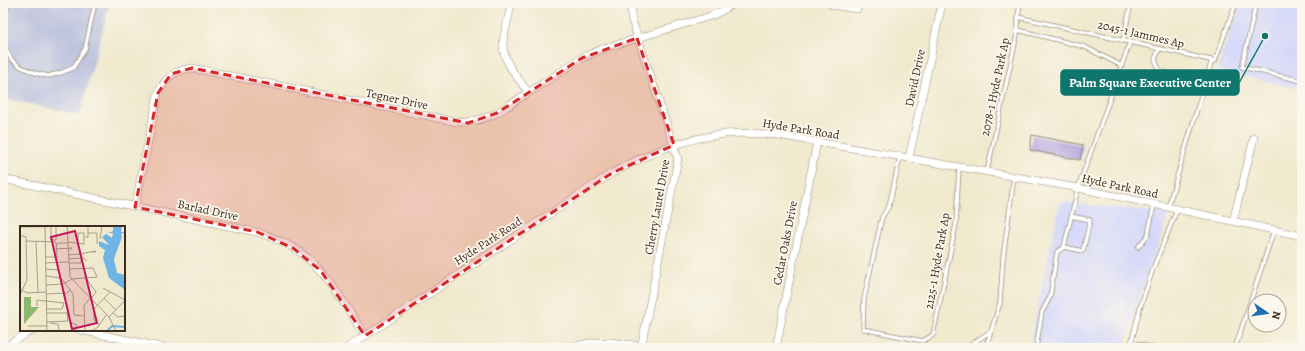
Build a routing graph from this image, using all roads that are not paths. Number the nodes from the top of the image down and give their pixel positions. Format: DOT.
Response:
graph roads {
  1 [pos="9,3"];
  2 [pos="95,3"];
  3 [pos="511,3"];
  4 [pos="632,3"];
  5 [pos="734,3"];
  6 [pos="858,3"];
  7 [pos="942,3"];
  8 [pos="1020,3"];
  9 [pos="1131,3"];
  10 [pos="1236,3"];
  11 [pos="1256,3"];
  12 [pos="832,5"];
  13 [pos="3,17"];
  14 [pos="1018,17"];
  15 [pos="1018,30"];
  16 [pos="637,38"];
  17 [pos="1124,41"];
  18 [pos="1130,42"];
  19 [pos="3,43"];
  20 [pos="1159,49"];
  21 [pos="1212,60"];
  22 [pos="1122,66"];
  23 [pos="1302,81"];
  24 [pos="1204,86"];
  25 [pos="528,92"];
  26 [pos="1254,138"];
  27 [pos="817,142"];
  28 [pos="674,144"];
  29 [pos="900,157"];
  30 [pos="909,158"];
  31 [pos="959,167"];
  32 [pos="987,172"];
  33 [pos="1014,177"];
  34 [pos="3,179"];
  35 [pos="1078,188"];
  36 [pos="1154,204"];
  37 [pos="135,207"];
  38 [pos="1168,207"];
  39 [pos="1177,210"];
  40 [pos="1071,216"];
  41 [pos="1233,221"];
  42 [pos="1274,230"];
  43 [pos="1302,236"];
  44 [pos="1064,247"];
  45 [pos="1138,247"];
  46 [pos="34,331"];
  47 [pos="85,331"];
  48 [pos="991,331"];
  49 [pos="365,336"];
  50 [pos="1132,342"];
  51 [pos="351,347"];
  52 [pos="641,347"];
  53 [pos="4,348"];
  54 [pos="166,348"];
  55 [pos="570,348"];
  56 [pos="776,348"];
  57 [pos="966,348"];
  58 [pos="985,348"];
  59 [pos="1036,348"];
  60 [pos="1130,348"];
  61 [pos="1154,348"];
  62 [pos="1235,348"];
  1 -- 13 [label="lane"];
  2 -- 19 [label="lane"];
  3 -- 25 [label="street"];
  4 -- 16 [label="street, Cherry Laurel Drive"];
  5 -- 16 [label="street, Tegner Drive"];
  6 -- 12 [label="street"];
  7 -- 30 [label="street, David Drive"];
  8 -- 14 [label="lane"];
  9 -- 17 [label="lane"];
  10 -- 21 [label="lane"];
  11 -- 23 [label="lane"];
  14 -- 15 [label="lane"];
  14 -- 17 [label="lane, 2045-1 Jammes Ap"];
  15 -- 22 [label="lane, 2078-1 Hyde Park Ap"];
  15 -- 32 [label="lane, 2078-1 Hyde Park Ap"];
  16 -- 25 [label="street, Tegner Drive"];
  16 -- 28 [label="street, Cherry Laurel Drive"];
  17 -- 18 [label="lane, 2045-1 Jammes Ap"];
  18 -- 20 [label="lane, 2045-1 Jammes Ap"];
  18 -- 22 [label="lane"];
  20 -- 21 [label="lane, 2045-1 Jammes Ap"];
  20 -- 24 [label="lane"];
  21 -- 24 [label="lane"];
  22 -- 35 [label="lane"];
  24 -- 38 [label="lane"];
  25 -- 37 [label="street, Tegner Drive"];
  26 -- 41 [label="street"];
  27 -- 28 [label="street, Hyde Park Road"];
  27 -- 29 [label="street, Hyde Park Road"];
  27 -- 56 [label="street, Cedar Oaks Drive"];
  28 -- 49 [label="street, Hyde Park Road"];
  28 -- 52 [label="street, Cherry Laurel Drive"];
  29 -- 30 [label="street, Hyde Park Road"];
  29 -- 31 [label="lane, 2125-1 Hyde Park Ap"];
  30 -- 31 [label="street, Hyde Park Road"];
  31 -- 32 [label="street, Hyde Park Road"];
  32 -- 33 [label="street, Hyde Park Road"];
  33 -- 35 [label="street, Hyde Park Road"];
  33 -- 48 [label="lane"];
  34 -- 37 [label="street, Barlad Drive"];
  35 -- 36 [label="street, Hyde Park Road"];
  35 -- 40 [label="lane"];
  36 -- 38 [label="street, Hyde Park Road"];
  36 -- 45 [label="lane"];
  37 -- 49 [label="street, Barlad Drive"];
  38 -- 39 [label="street, Hyde Park Road"];
  39 -- 41 [label="street, Hyde Park Road"];
  39 -- 50 [label="lane"];
  40 -- 44 [label="lane"];
  40 -- 44 [label="lane"];
  41 -- 42 [label="street, Hyde Park Road"];
  42 -- 43 [label="street, Hyde Park Road"];
  42 -- 62 [label="lane"];
  44 -- 59 [label="lane"];
  46 -- 53 [label="street"];
  47 -- 54 [label="street"];
  48 -- 57 [label="lane"];
  48 -- 58 [label="lane"];
  49 -- 51 [label="street, Hyde Park Road"];
  50 -- 60 [label="lane"];
  50 -- 61 [label="lane"];
  52 -- 55 [label="street"];
}
